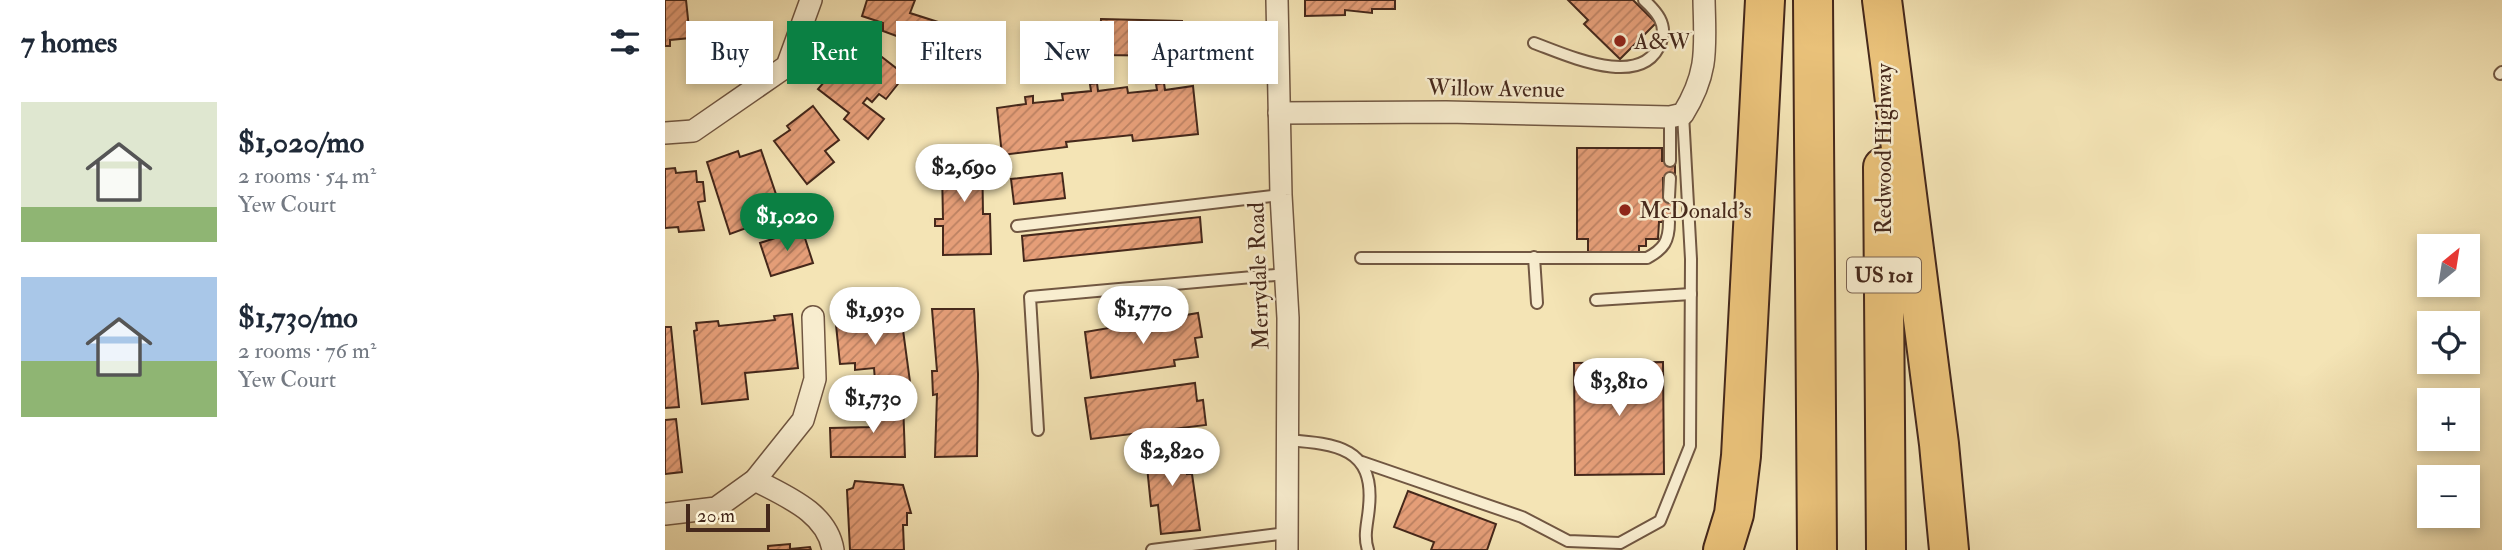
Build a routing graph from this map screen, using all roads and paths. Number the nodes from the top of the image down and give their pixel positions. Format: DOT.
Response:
graph roads {
  1 [pos="811,0"];
  2 [pos="1277,0"];
  3 [pos="1644,0"];
  4 [pos="1704,0"];
  5 [pos="1765,0"];
  6 [pos="1814,0"];
  7 [pos="1882,0"];
  8 [pos="1534,43"];
  9 [pos="1279,113"];
  10 [pos="1676,116"];
  11 [pos="665,133"];
  12 [pos="1670,161"];
  13 [pos="1669,178"];
  14 [pos="1281,195"];
  15 [pos="1669,197"];
  16 [pos="1669,222"];
  17 [pos="1017,226"];
  18 [pos="1534,257"];
  19 [pos="1361,258"];
  20 [pos="1286,274"];
  21 [pos="1691,294"];
  22 [pos="1596,300"];
  23 [pos="1538,303"];
  24 [pos="813,317"];
  25 [pos="1038,430"];
  26 [pos="1287,440"];
  27 [pos="1362,462"];
  28 [pos="755,480"];
  29 [pos="1738,486"];
  30 [pos="665,514"];
  31 [pos="1287,541"];
  32 [pos="1567,545"];
  33 [pos="833,550"];
  34 [pos="1152,550"];
  35 [pos="1368,550"];
  36 [pos="1723,550"];
  37 [pos="1732,550"];
  38 [pos="1817,550"];
  39 [pos="1886,550"];
  40 [pos="1949,550"];
  1 -- 11 [label="street"];
  2 -- 9 [label="street, Merrydale Road"];
  3 -- 8 [label="lane"];
  4 -- 10 [label="street"];
  5 -- 29 [label="highway"];
  6 -- 38 [label="highway, US 101"];
  7 -- 39 [label="highway, Redwood Highway / US 101"];
  7 -- 40 [label="highway"];
  9 -- 10 [label="street, Willow Avenue"];
  9 -- 14 [label="street, Merrydale Road"];
  10 -- 12 [label="lane"];
  10 -- 21 [label="lane"];
  13 -- 15 [label="lane"];
  14 -- 17 [label="lane"];
  14 -- 20 [label="street, Merrydale Road"];
  16 -- 18 [label="lane"];
  18 -- 19 [label="lane"];
  18 -- 23 [label="lane"];
  20 -- 25 [label="lane"];
  20 -- 26 [label="street, Merrydale Road"];
  21 -- 22 [label="lane"];
  21 -- 32 [label="lane"];
  24 -- 28 [label="street"];
  26 -- 27 [label="lane"];
  26 -- 31 [label="street, Merrydale Road"];
  27 -- 32 [label="lane"];
  27 -- 35 [label="lane"];
  28 -- 30 [label="street"];
  28 -- 33 [label="street"];
  29 -- 36 [label="highway"];
  29 -- 37 [label="lane"];
  31 -- 34 [label="lane"];
}
